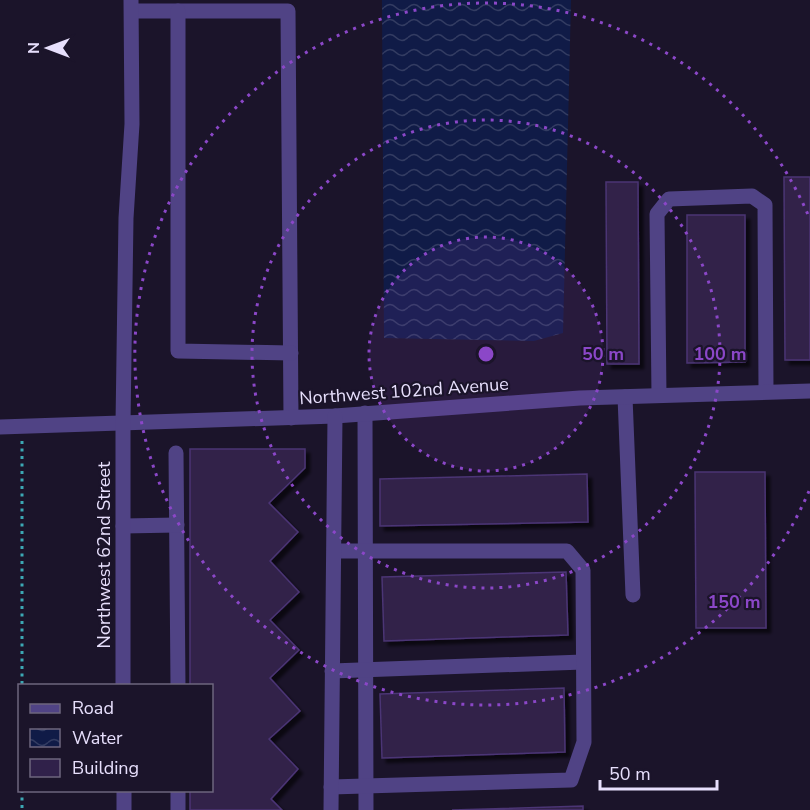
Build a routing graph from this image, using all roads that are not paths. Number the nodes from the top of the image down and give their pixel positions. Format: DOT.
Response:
graph roads {
  1 [pos="132,6"];
  2 [pos="178,11"];
  3 [pos="291,353"];
  4 [pos="766,391"];
  5 [pos="810,391"];
  6 [pos="659,395"];
  7 [pos="625,397"];
  8 [pos="365,413"];
  9 [pos="335,416"];
  10 [pos="291,418"];
  11 [pos="123,424"];
  12 [pos="0,427"];
  13 [pos="176,453"];
  14 [pos="336,469"];
  15 [pos="365,469"];
  16 [pos="177,525"];
  17 [pos="123,526"];
  18 [pos="364,549"];
  19 [pos="334,551"];
  20 [pos="633,595"];
  21 [pos="583,662"];
  22 [pos="365,669"];
  23 [pos="333,671"];
  24 [pos="123,684"];
  25 [pos="178,684"];
  26 [pos="331,787"];
  27 [pos="366,787"];
  28 [pos="124,792"];
  29 [pos="178,792"];
  30 [pos="124,810"];
  31 [pos="178,810"];
  32 [pos="331,810"];
  33 [pos="366,810"];
  1 -- 2 [label="street"];
  1 -- 11 [label="street, Northwest 62nd Street"];
  2 -- 3 [label="street"];
  2 -- 3 [label="street"];
  3 -- 10 [label="street"];
  4 -- 5 [label="street, Northwest 102nd Avenue"];
  4 -- 6 [label="street, Northwest 102nd Avenue"];
  4 -- 6 [label="street"];
  6 -- 7 [label="street, Northwest 102nd Avenue"];
  7 -- 8 [label="street, Northwest 102nd Avenue"];
  7 -- 20 [label="street"];
  8 -- 9 [label="street, Northwest 102nd Avenue"];
  8 -- 15 [label="street"];
  9 -- 10 [label="street, Northwest 102nd Avenue"];
  9 -- 14 [label="street"];
  10 -- 11 [label="street, Northwest 102nd Avenue"];
  11 -- 12 [label="street, Northwest 102nd Avenue"];
  11 -- 17 [label="street, Northwest 62nd Street"];
  13 -- 16 [label="street"];
  14 -- 15 [label="street"];
  14 -- 19 [label="street"];
  15 -- 18 [label="street"];
  16 -- 17 [label="street"];
  16 -- 25 [label="street"];
  17 -- 24 [label="street, Northwest 62nd Street"];
  18 -- 19 [label="street"];
  18 -- 21 [label="street"];
  18 -- 22 [label="street"];
  19 -- 23 [label="street"];
  21 -- 22 [label="street"];
  21 -- 27 [label="street"];
  22 -- 23 [label="street"];
  22 -- 27 [label="street"];
  23 -- 26 [label="street"];
  26 -- 27 [label="street"];
  26 -- 32 [label="street"];
  27 -- 33 [label="street"];
  28 -- 30 [label="street"];
  29 -- 31 [label="street"];
}
